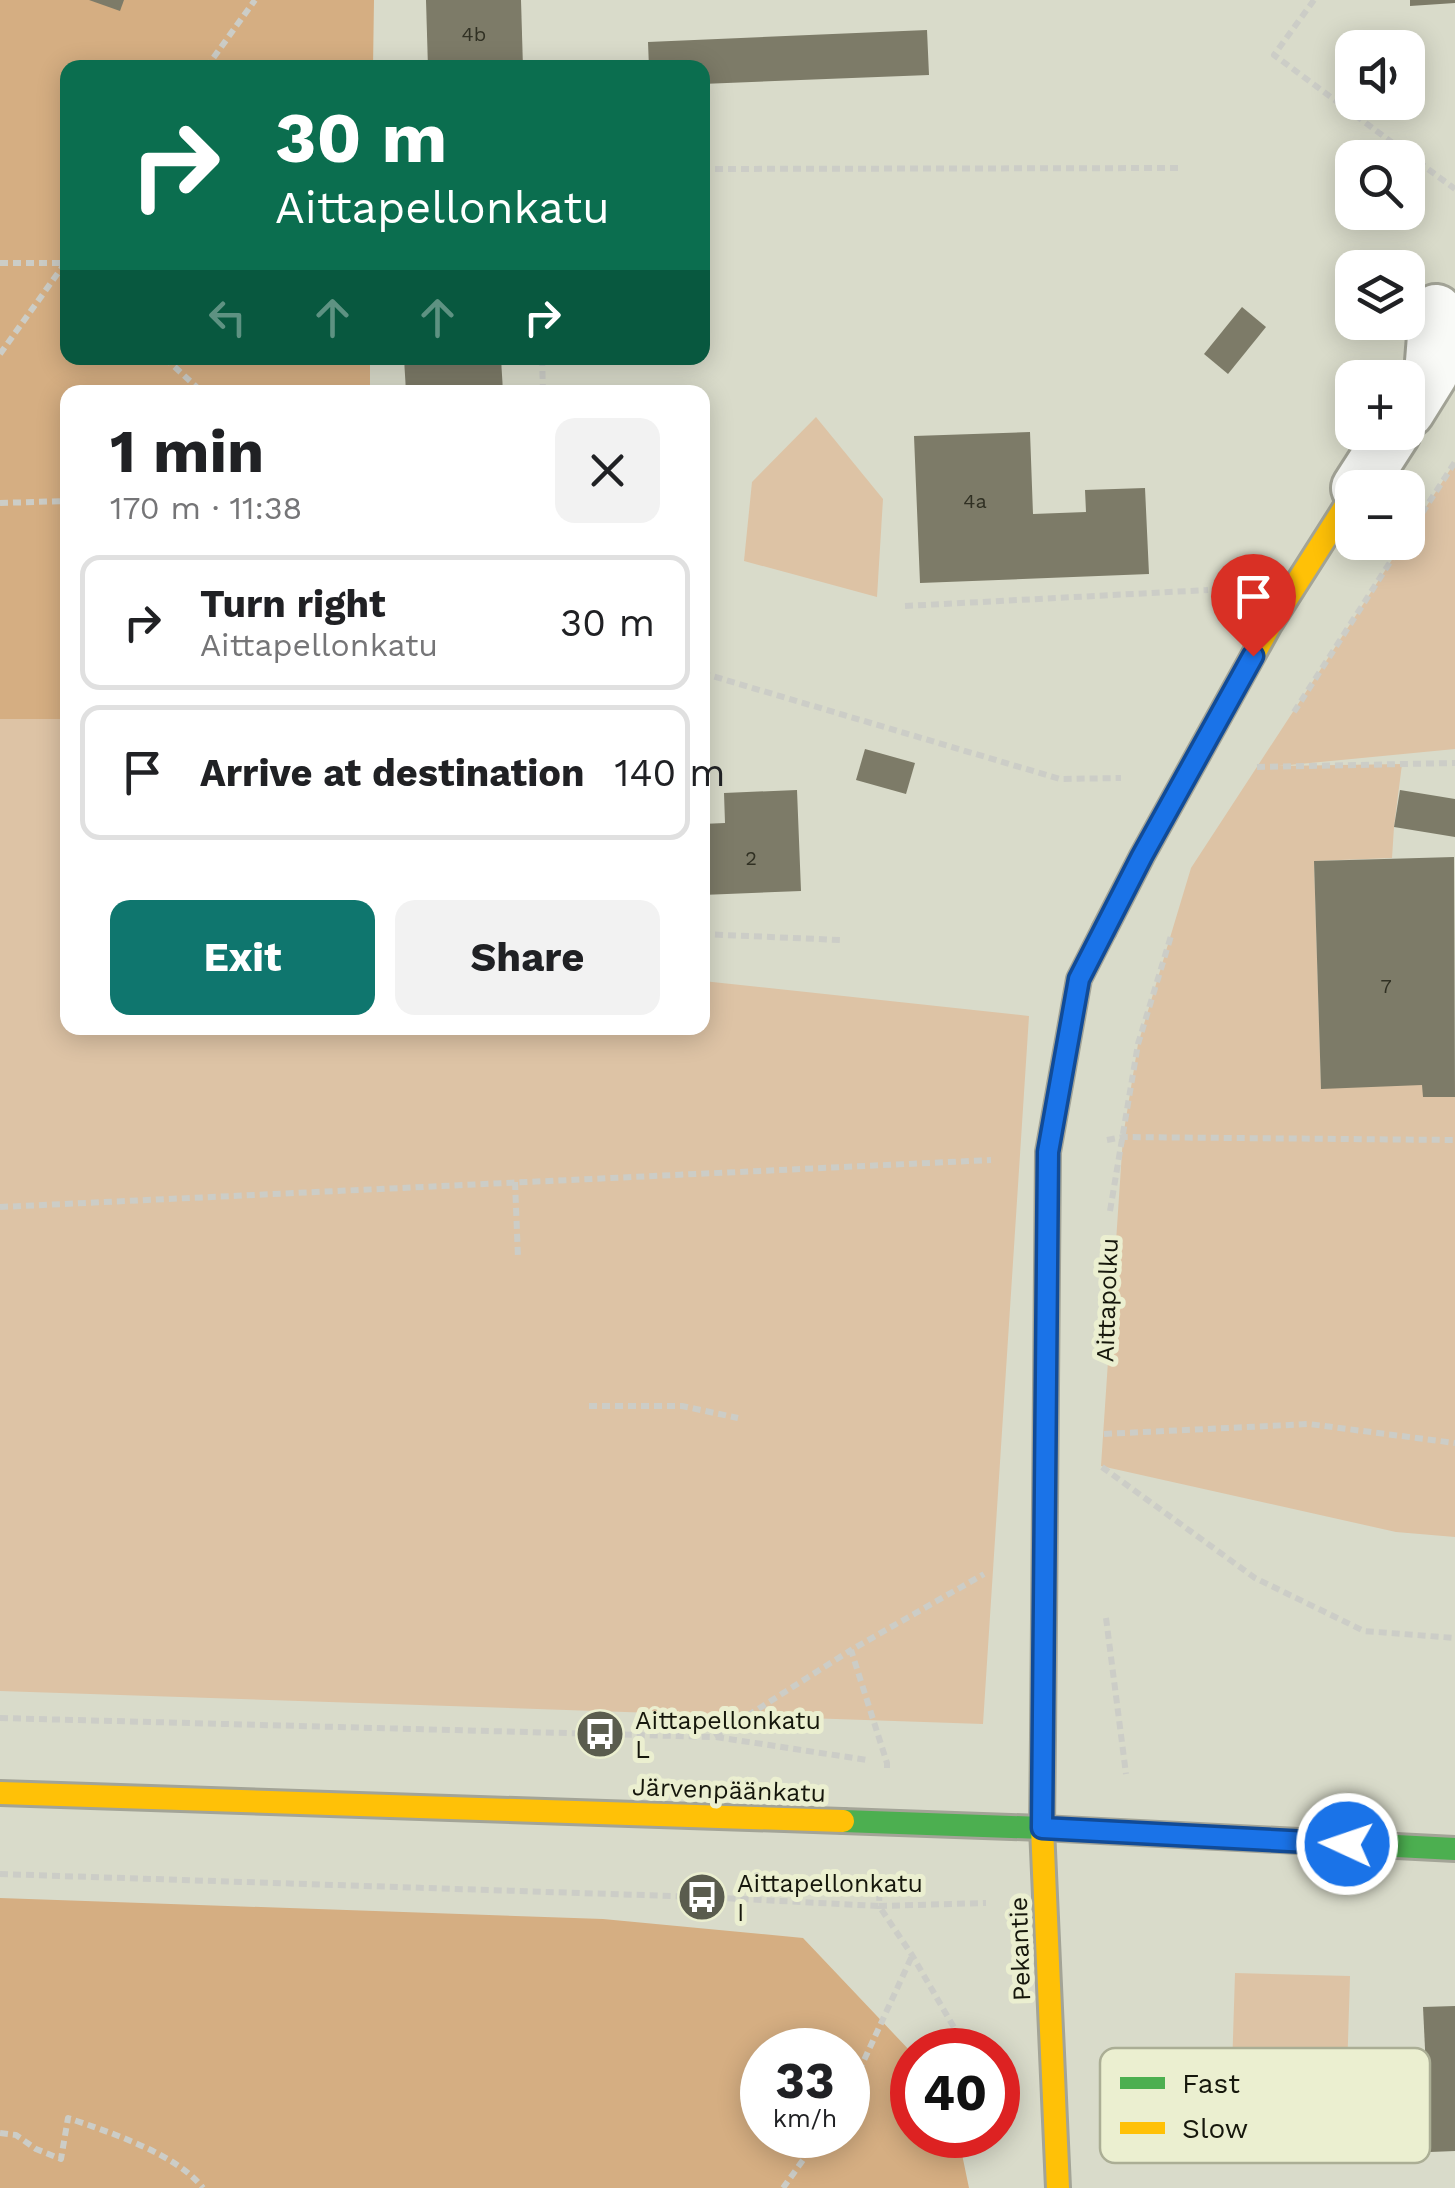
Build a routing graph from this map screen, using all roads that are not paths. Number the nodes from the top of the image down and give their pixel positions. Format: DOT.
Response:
graph roads {
  1 [pos="1436,311"];
  2 [pos="1425,384"];
  3 [pos="1335,523"];
  4 [pos="0,1793"];
  5 [pos="1042,1828"];
  6 [pos="1455,1849"];
  7 [pos="1058,2188"];
  1 -- 2 [label="street"];
  3 -- 5 [label="street, Pekantie"];
  4 -- 5 [label="street, Järvenpäänkatu"];
  5 -- 6 [label="street, Järvenpäänkatu"];
  5 -- 7 [label="street, Pekantie"];
}
